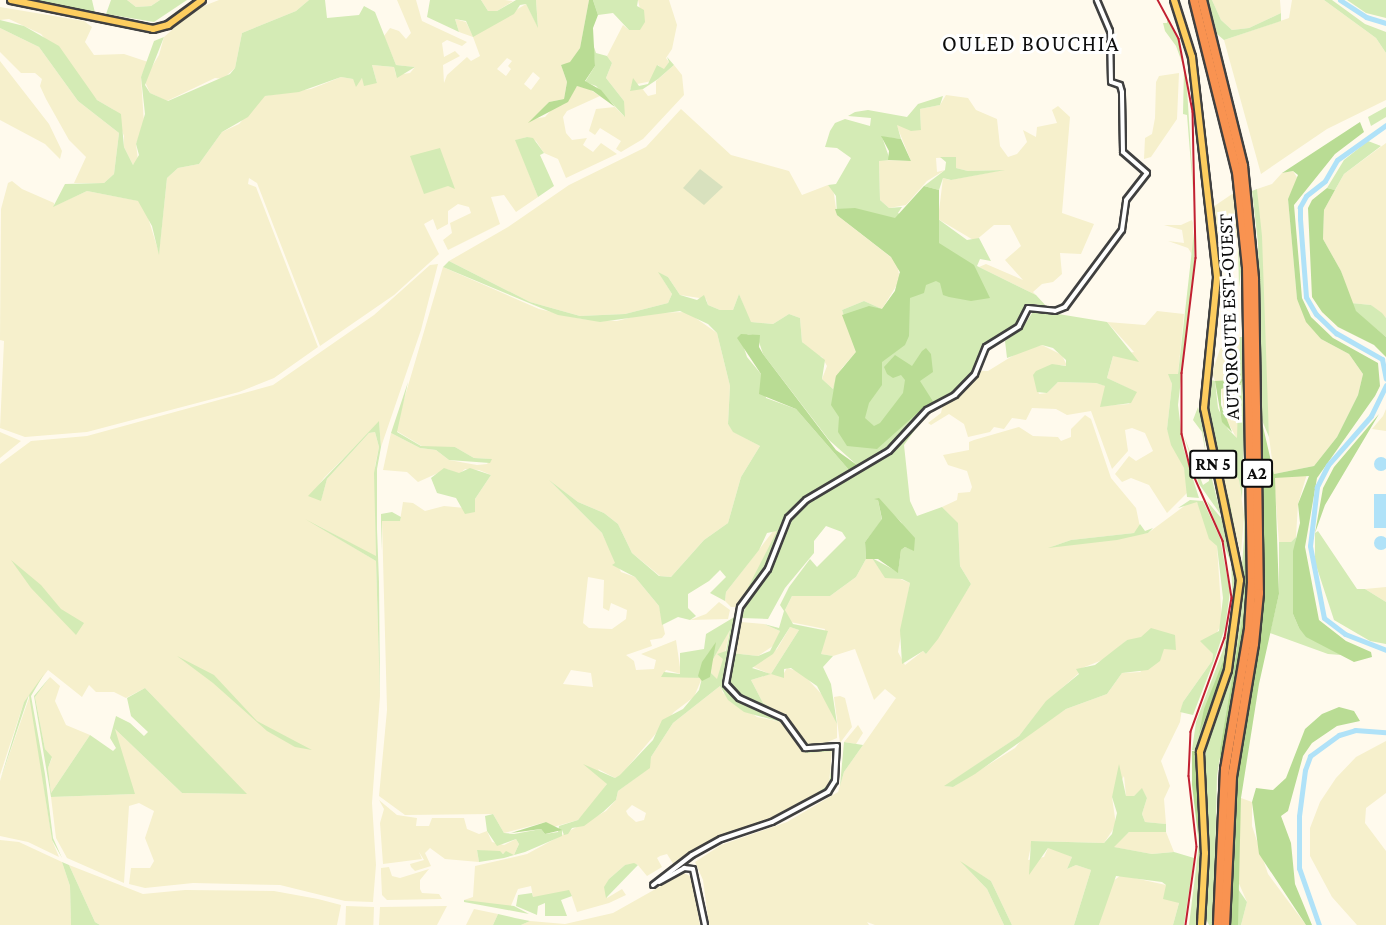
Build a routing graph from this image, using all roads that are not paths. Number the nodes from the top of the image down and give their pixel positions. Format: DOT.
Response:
graph roads {
  1 [pos="11,0"];
  2 [pos="202,0"];
  3 [pos="1097,0"];
  4 [pos="1173,0"];
  5 [pos="1194,0"];
  6 [pos="1202,0"];
  7 [pos="705,925"];
  8 [pos="1201,925"];
  9 [pos="1218,925"];
  10 [pos="1225,925"];
  1 -- 2 [label="main road"];
  3 -- 7 [label="street"];
  4 -- 8 [label="main road, RN 5"];
  5 -- 9 [label="highway, AUTOROUTE EST-OUEST / A2"];
  6 -- 10 [label="highway, AUTOROUTE EST-OUEST / A2"];
}
